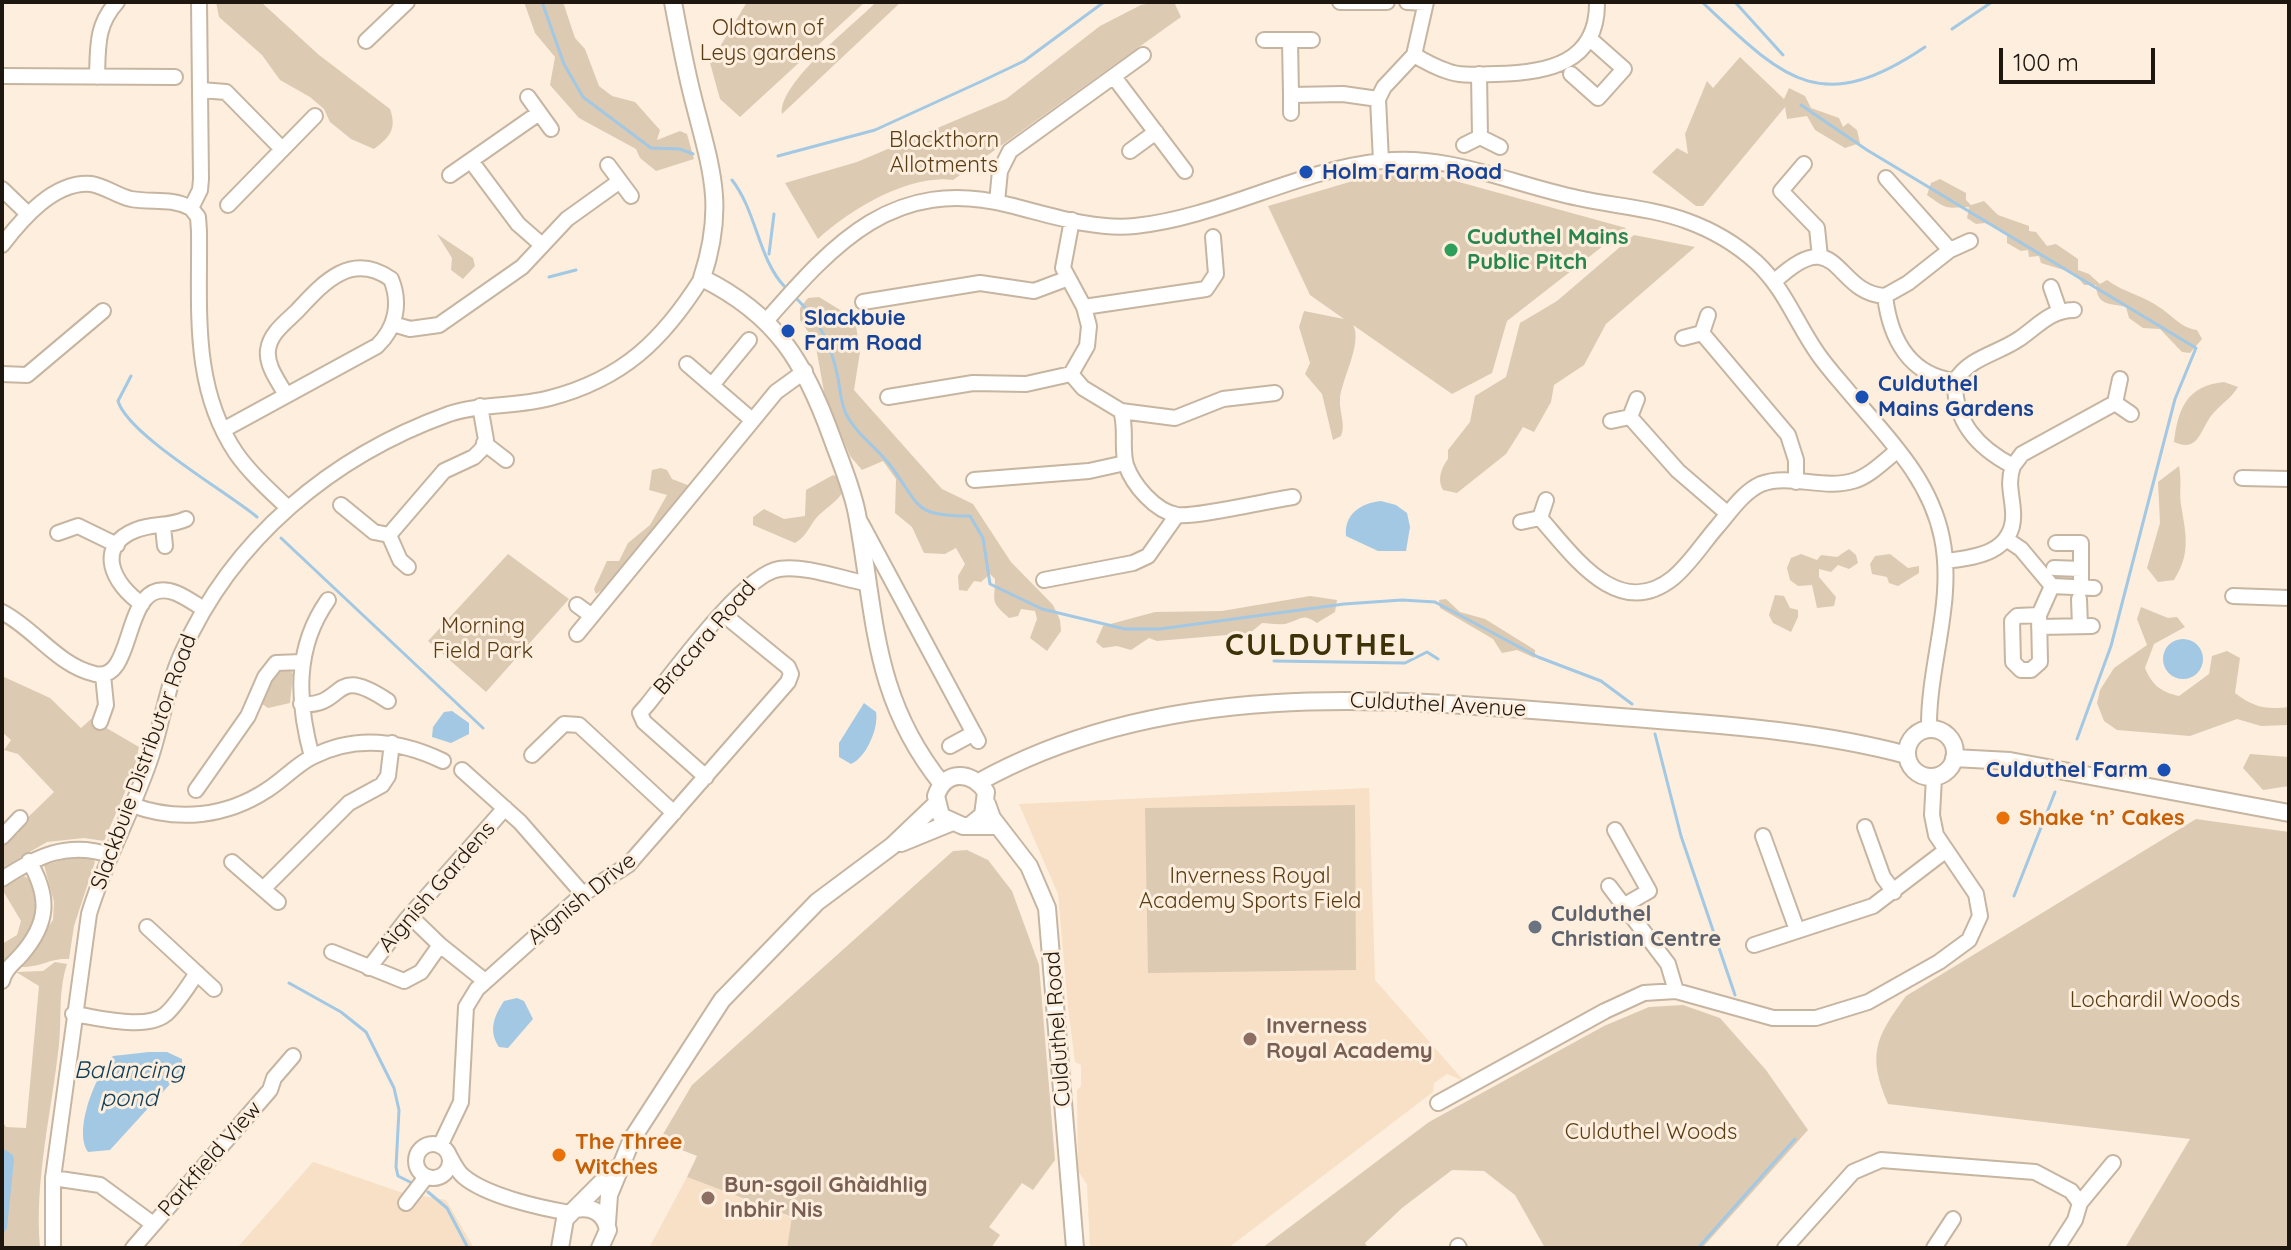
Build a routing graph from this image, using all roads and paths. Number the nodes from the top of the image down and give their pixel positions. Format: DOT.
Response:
graph roads {
  1 [pos="117,2"];
  2 [pos="199,2"];
  3 [pos="407,2"];
  4 [pos="673,2"];
  5 [pos="1340,2"];
  6 [pos="1364,2"];
  7 [pos="1387,2"];
  8 [pos="1407,2"];
  9 [pos="1597,2"];
  10 [pos="1426,3"];
  11 [pos="1589,38"];
  12 [pos="1264,40"];
  13 [pos="1290,40"];
  14 [pos="1312,40"];
  15 [pos="366,41"];
  16 [pos="1143,55"];
  17 [pos="1414,55"];
  18 [pos="1479,74"];
  19 [pos="1571,74"];
  20 [pos="2,76"];
  21 [pos="97,77"];
  22 [pos="175,77"];
  23 [pos="1114,77"];
  24 [pos="201,90"];
  25 [pos="1291,95"];
  26 [pos="528,97"];
  27 [pos="1378,99"];
  28 [pos="539,113"];
  29 [pos="1291,113"];
  30 [pos="315,116"];
  31 [pos="551,129"];
  32 [pos="1156,132"];
  33 [pos="1480,137"];
  34 [pos="1464,145"];
  35 [pos="1500,147"];
  36 [pos="282,149"];
  37 [pos="1130,151"];
  38 [pos="471,161"];
  39 [pos="1381,161"];
  40 [pos="1804,164"];
  41 [pos="608,165"];
  42 [pos="1185,171"];
  43 [pos="450,175"];
  44 [pos="1886,178"];
  45 [pos="620,181"];
  46 [pos="2,189"];
  47 [pos="631,196"];
  48 [pos="997,202"];
  49 [pos="228,205"];
  50 [pos="191,208"];
  51 [pos="28,214"];
  52 [pos="1072,220"];
  53 [pos="1213,237"];
  54 [pos="1970,241"];
  55 [pos="2,245"];
  56 [pos="542,245"];
  57 [pos="1950,250"];
  58 [pos="1820,257"];
  59 [pos="702,278"];
  60 [pos="1066,279"];
  61 [pos="1775,281"];
  62 [pos="2051,287"];
  63 [pos="1885,296"];
  64 [pos="863,302"];
  65 [pos="1084,307"];
  66 [pos="103,311"];
  67 [pos="1708,315"];
  68 [pos="766,321"];
  69 [pos="393,324"];
  70 [pos="1702,333"];
  71 [pos="1683,338"];
  72 [pos="749,340"];
  73 [pos="687,364"];
  74 [pos="805,371"];
  75 [pos="2,374"];
  76 [pos="1071,374"];
  77 [pos="2120,379"];
  78 [pos="1955,381"];
  79 [pos="712,385"];
  80 [pos="1275,393"];
  81 [pos="286,395"];
  82 [pos="888,397"];
  83 [pos="1637,399"];
  84 [pos="2115,403"];
  85 [pos="480,406"];
  86 [pos="1121,411"];
  87 [pos="2131,414"];
  88 [pos="1630,417"];
  89 [pos="752,420"];
  90 [pos="1611,421"];
  91 [pos="223,430"];
  92 [pos="484,443"];
  93 [pos="1898,450"];
  94 [pos="506,460"];
  95 [pos="1125,463"];
  96 [pos="2013,466"];
  97 [pos="2242,478"];
  98 [pos="2289,479"];
  99 [pos="974,480"];
  100 [pos="1796,482"];
  101 [pos="1293,497"];
  102 [pos="1546,500"];
  103 [pos="341,505"];
  104 [pos="287,507"];
  105 [pos="857,514"];
  106 [pos="1728,514"];
  107 [pos="1177,515"];
  108 [pos="1540,518"];
  109 [pos="186,519"];
  110 [pos="1521,522"];
  111 [pos="163,527"];
  112 [pos="58,533"];
  113 [pos="389,535"];
  114 [pos="2006,539"];
  115 [pos="2056,543"];
  116 [pos="117,545"];
  117 [pos="165,546"];
  118 [pos="1945,561"];
  119 [pos="408,567"];
  120 [pos="2054,568"];
  121 [pos="2081,569"];
  122 [pos="1044,580"];
  123 [pos="865,583"];
  124 [pos="2052,586"];
  125 [pos="2085,592"];
  126 [pos="2233,596"];
  127 [pos="2289,598"];
  128 [pos="328,600"];
  129 [pos="142,604"];
  130 [pos="577,605"];
  131 [pos="204,609"];
  132 [pos="2,612"];
  133 [pos="723,614"];
  134 [pos="592,616"];
  135 [pos="577,634"];
  136 [pos="302,662"];
  137 [pos="103,675"];
  138 [pos="388,701"];
  139 [pos="301,704"];
  140 [pos="100,722"];
  141 [pos="1929,729"];
  142 [pos="392,743"];
  143 [pos="950,746"];
  144 [pos="532,755"];
  145 [pos="1907,755"];
  146 [pos="312,757"];
  147 [pos="1954,758"];
  148 [pos="443,761"];
  149 [pos="462,770"];
  150 [pos="706,777"];
  151 [pos="1934,777"];
  152 [pos="979,782"];
  153 [pos="942,784"];
  154 [pos="196,790"];
  155 [pos="936,804"];
  156 [pos="987,804"];
  157 [pos="132,805"];
  158 [pos="505,808"];
  159 [pos="674,813"];
  160 [pos="2289,813"];
  161 [pos="20,818"];
  162 [pos="950,823"];
  163 [pos="972,824"];
  164 [pos="997,826"];
  165 [pos="1865,827"];
  166 [pos="1615,830"];
  167 [pos="3,832"];
  168 [pos="1763,836"];
  169 [pos="892,846"];
  170 [pos="1945,851"];
  171 [pos="110,855"];
  172 [pos="29,861"];
  173 [pos="232,862"];
  174 [pos="2,879"];
  175 [pos="1609,886"];
  176 [pos="263,889"];
  177 [pos="1894,892"];
  178 [pos="583,894"];
  179 [pos="278,902"];
  180 [pos="1623,906"];
  181 [pos="410,916"];
  182 [pos="147,927"];
  183 [pos="1797,930"];
  184 [pos="440,945"];
  185 [pos="1754,945"];
  186 [pos="332,952"];
  187 [pos="369,968"];
  188 [pos="197,973"];
  189 [pos="2,981"];
  190 [pos="485,981"];
  191 [pos="214,989"];
  192 [pos="1676,991"];
  193 [pos="73,1014"];
  194 [pos="293,1056"];
  195 [pos="1438,1103"];
  196 [pos="445,1150"];
  197 [pos="2113,1163"];
  198 [pos="619,1165"];
  199 [pos="461,1175"];
  200 [pos="433,1177"];
  201 [pos="53,1178"];
  202 [pos="406,1203"];
  203 [pos="2080,1203"];
  204 [pos="1953,1219"];
  205 [pos="607,1223"];
  206 [pos="153,1224"];
  207 [pos="1927,1229"];
  208 [pos="567,1230"];
  209 [pos="1937,1243"];
  210 [pos="53,1248"];
  211 [pos="133,1248"];
  212 [pos="600,1248"];
  213 [pos="1075,1248"];
  214 [pos="1785,1248"];
  215 [pos="2057,1248"];
  1 -- 21 [label="street"];
  2 -- 24 [label="street"];
  3 -- 15 [label="street"];
  4 -- 59 [label="main road"];
  5 -- 6 [label="street"];
  6 -- 7 [label="street"];
  8 -- 10 [label="street"];
  9 -- 11 [label="street"];
  10 -- 17 [label="street"];
  11 -- 18 [label="street"];
  11 -- 19 [label="street"];
  12 -- 13 [label="street"];
  13 -- 14 [label="street"];
  13 -- 25 [label="street"];
  16 -- 23 [label="street"];
  17 -- 18 [label="street"];
  17 -- 27 [label="street"];
  18 -- 33 [label="street"];
  20 -- 21 [label="street"];
  21 -- 22 [label="street"];
  23 -- 32 [label="street"];
  23 -- 48 [label="street"];
  24 -- 36 [label="street"];
  24 -- 50 [label="street"];
  25 -- 27 [label="street"];
  25 -- 29 [label="street"];
  26 -- 28 [label="street"];
  27 -- 39 [label="street"];
  28 -- 31 [label="street"];
  28 -- 38 [label="street"];
  30 -- 36 [label="street"];
  32 -- 37 [label="street"];
  32 -- 42 [label="street"];
  33 -- 34 [label="street"];
  33 -- 35 [label="street"];
  36 -- 49 [label="street"];
  38 -- 43 [label="street"];
  38 -- 56 [label="street"];
  39 -- 52 [label="street"];
  39 -- 61 [label="street"];
  40 -- 58 [label="street"];
  41 -- 45 [label="street"];
  44 -- 57 [label="street"];
  45 -- 47 [label="street"];
  45 -- 56 [label="street"];
  46 -- 51 [label="street"];
  48 -- 52 [label="street"];
  48 -- 68 [label="street"];
  50 -- 51 [label="street"];
  50 -- 91 [label="street"];
  51 -- 55 [label="street"];
  52 -- 60 [label="street"];
  53 -- 65 [label="street"];
  54 -- 57 [label="street"];
  56 -- 69 [label="street"];
  57 -- 63 [label="street"];
  58 -- 61 [label="street"];
  58 -- 63 [label="street"];
  59 -- 68 [label="main road"];
  59 -- 85 [label="street, Slackbuie Distributor Road"];
  60 -- 64 [label="street"];
  60 -- 65 [label="street"];
  61 -- 93 [label="street"];
  62 -- 78 [label="street"];
  63 -- 78 [label="street"];
  65 -- 76 [label="street"];
  66 -- 75 [label="street"];
  67 -- 70 [label="street"];
  68 -- 74 [label="main road"];
  69 -- 81 [label="street"];
  69 -- 81 [label="street"];
  70 -- 71 [label="street"];
  70 -- 100 [label="street"];
  72 -- 79 [label="street"];
  73 -- 79 [label="street"];
  74 -- 89 [label="street"];
  74 -- 105 [label="main road"];
  76 -- 82 [label="street"];
  76 -- 86 [label="street"];
  77 -- 84 [label="street"];
  78 -- 96 [label="street"];
  79 -- 89 [label="street"];
  80 -- 86 [label="street"];
  81 -- 91 [label="street"];
  83 -- 88 [label="street"];
  84 -- 87 [label="street"];
  84 -- 96 [label="street"];
  85 -- 92 [label="street"];
  85 -- 104 [label="street, Slackbuie Distributor Road"];
  86 -- 95 [label="street"];
  88 -- 90 [label="street"];
  88 -- 106 [label="street"];
  89 -- 134 [label="street"];
  91 -- 104 [label="street"];
  92 -- 94 [label="street"];
  92 -- 113 [label="street"];
  93 -- 100 [label="street"];
  93 -- 118 [label="street"];
  95 -- 99 [label="street"];
  95 -- 107 [label="street"];
  96 -- 114 [label="street"];
  97 -- 98 [label="street"];
  100 -- 106 [label="street"];
  101 -- 107 [label="street"];
  102 -- 108 [label="street"];
  103 -- 113 [label="street"];
  104 -- 131 [label="street, Slackbuie Distributor Road"];
  105 -- 123 [label="main road"];
  105 -- 143 [label="street"];
  106 -- 108 [label="street"];
  107 -- 122 [label="street"];
  108 -- 110 [label="street"];
  109 -- 111 [label="street"];
  111 -- 116 [label="street"];
  111 -- 117 [label="street"];
  112 -- 116 [label="street"];
  113 -- 119 [label="street"];
  114 -- 118 [label="street"];
  114 -- 124 [label="street"];
  115 -- 121 [label="street"];
  116 -- 129 [label="street"];
  118 -- 141 [label="street"];
  120 -- 121 [label="street"];
  121 -- 125 [label="street"];
  123 -- 133 [label="street, Bracara Road"];
  123 -- 153 [label="main road"];
  124 -- 125 [label="street"];
  124 -- 125 [label="street"];
  126 -- 127 [label="street"];
  128 -- 136 [label="street"];
  129 -- 131 [label="street"];
  129 -- 137 [label="street"];
  130 -- 134 [label="street"];
  131 -- 157 [label="street, Slackbuie Distributor Road"];
  132 -- 137 [label="street"];
  133 -- 150 [label="street, Bracara Road"];
  133 -- 150 [label="street, Aignish Drive"];
  134 -- 135 [label="street"];
  136 -- 139 [label="street"];
  136 -- 154 [label="street"];
  137 -- 140 [label="street"];
  138 -- 139 [label="street"];
  139 -- 146 [label="street"];
  141 -- 145 [label="main road"];
  141 -- 147 [label="main road"];
  142 -- 146 [label="street"];
  142 -- 148 [label="street"];
  142 -- 176 [label="street"];
  144 -- 159 [label="street"];
  145 -- 151 [label="main road, Culduthel Avenue"];
  145 -- 152 [label="main road, Culduthel Avenue"];
  146 -- 157 [label="street"];
  147 -- 151 [label="main road"];
  147 -- 160 [label="main road"];
  149 -- 158 [label="street"];
  150 -- 159 [label="street, Aignish Drive"];
  151 -- 170 [label="street"];
  152 -- 153 [label="main road"];
  152 -- 156 [label="main road"];
  153 -- 155 [label="main road"];
  155 -- 162 [label="main road"];
  155 -- 169 [label="main road"];
  156 -- 163 [label="main road"];
  156 -- 164 [label="main road, Culduthel Road"];
  157 -- 171 [label="street, Slackbuie Distributor Road"];
  158 -- 178 [label="street"];
  158 -- 181 [label="street, Aignish Gardens"];
  159 -- 178 [label="street, Aignish Drive"];
  161 -- 167 [label="street"];
  162 -- 163 [label="main road"];
  162 -- 169 [label="main road"];
  163 -- 164 [label="main road"];
  164 -- 213 [label="main road, Culduthel Road"];
  165 -- 177 [label="street"];
  166 -- 180 [label="street"];
  168 -- 183 [label="street"];
  169 -- 198 [label="main road"];
  170 -- 177 [label="street"];
  170 -- 192 [label="street"];
  171 -- 172 [label="street"];
  171 -- 193 [label="street, Slackbuie Distributor Road"];
  172 -- 174 [label="street"];
  172 -- 189 [label="street"];
  173 -- 176 [label="street"];
  175 -- 180 [label="street"];
  176 -- 179 [label="street"];
  177 -- 183 [label="street"];
  178 -- 190 [label="street, Aignish Drive"];
  180 -- 192 [label="street"];
  181 -- 184 [label="street"];
  181 -- 187 [label="street, Aignish Gardens"];
  182 -- 188 [label="street"];
  183 -- 185 [label="street"];
  184 -- 187 [label="street, Aignish Gardens"];
  184 -- 190 [label="street, Aignish Gardens"];
  186 -- 187 [label="street, Aignish Gardens"];
  188 -- 191 [label="street"];
  188 -- 193 [label="street"];
  190 -- 196 [label="street, Aignish Drive"];
  192 -- 195 [label="street"];
  193 -- 201 [label="street, Slackbuie Distributor Road"];
  194 -- 206 [label="street, Parkfield View"];
  196 -- 199 [label="street"];
  196 -- 200 [label="street"];
  196 -- 200 [label="street"];
  197 -- 203 [label="street"];
  198 -- 205 [label="main road"];
  198 -- 208 [label="main road"];
  199 -- 200 [label="street"];
  199 -- 208 [label="street"];
  200 -- 202 [label="street"];
  201 -- 206 [label="street, Parkfield View"];
  201 -- 210 [label="street, Slackbuie Distributor Road"];
  203 -- 214 [label="street"];
  203 -- 215 [label="street"];
  204 -- 209 [label="street"];
  205 -- 208 [label="main road"];
  205 -- 212 [label="main road"];
  206 -- 211 [label="street, Parkfield View"];
  207 -- 209 [label="street"];
}
